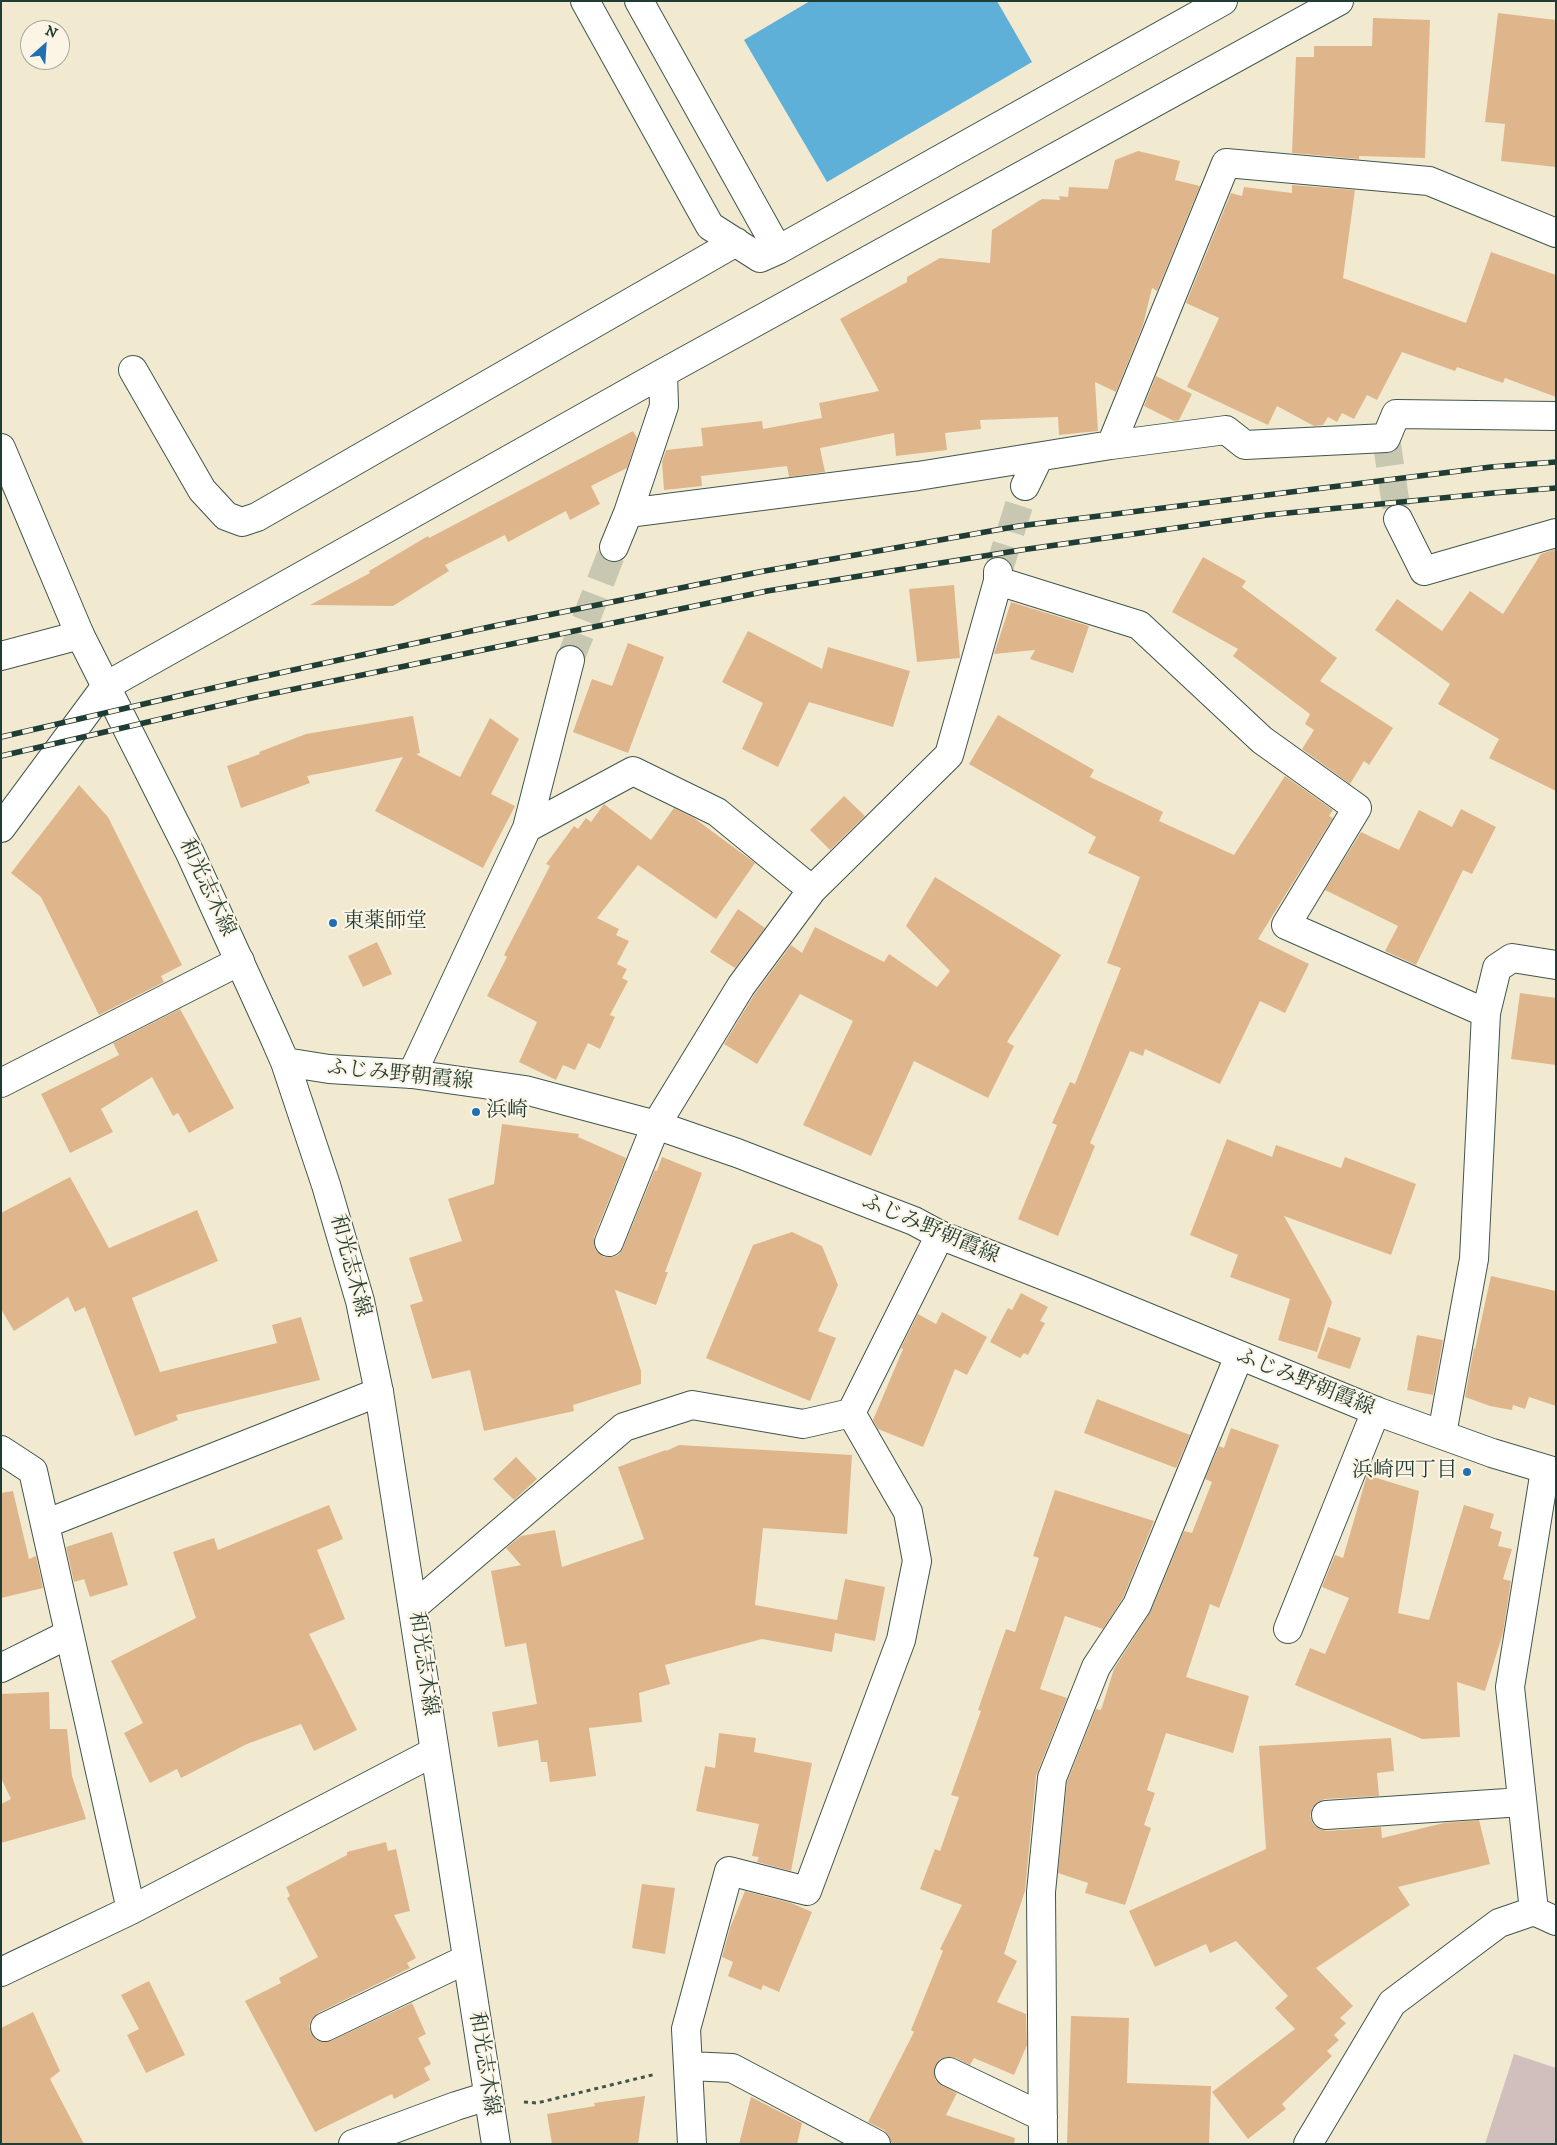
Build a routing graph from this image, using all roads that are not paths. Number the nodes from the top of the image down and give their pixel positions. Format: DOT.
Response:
graph roads {
  1 [pos="586,1"];
  2 [pos="639,1"];
  3 [pos="1223,1"];
  4 [pos="1339,1"];
  5 [pos="1556,233"];
  6 [pos="736,242"];
  7 [pos="778,250"];
  8 [pos="132,370"];
  9 [pos="663,373"];
  10 [pos="1556,416"];
  11 [pos="1111,445"];
  12 [pos="1,448"];
  13 [pos="1039,457"];
  14 [pos="1025,486"];
  15 [pos="628,513"];
  16 [pos="1398,519"];
  17 [pos="1556,533"];
  18 [pos="614,548"];
  19 [pos="80,635"];
  20 [pos="1,656"];
  21 [pos="570,660"];
  22 [pos="106,686"];
  23 [pos="2,826"];
  24 [pos="527,828"];
  25 [pos="812,890"];
  26 [pos="240,961"];
  27 [pos="1556,966"];
  28 [pos="1486,1013"];
  29 [pos="285,1062"];
  30 [pos="412,1074"];
  31 [pos="1,1083"];
  32 [pos="656,1125"];
  33 [pos="940,1235"];
  34 [pos="609,1242"];
  35 [pos="1239,1356"];
  36 [pos="379,1392"];
  37 [pos="1376,1411"];
  38 [pos="851,1413"];
  39 [pos="1442,1434"];
  40 [pos="1,1450"];
  41 [pos="1550,1471"];
  42 [pos="45,1524"];
  43 [pos="413,1607"];
  44 [pos="1288,1629"];
  45 [pos="69,1634"];
  46 [pos="1,1668"];
  47 [pos="434,1752"];
  48 [pos="1522,1802"];
  49 [pos="1326,1815"];
  50 [pos="131,1910"];
  51 [pos="1545,1916"];
  52 [pos="467,1959"];
  53 [pos="1,1972"];
  54 [pos="325,2027"];
  55 [pos="689,2066"];
  56 [pos="949,2072"];
  57 [pos="488,2096"];
  58 [pos="1043,2117"];
  59 [pos="353,2144"];
  60 [pos="496,2144"];
  61 [pos="692,2144"];
  62 [pos="876,2144"];
  63 [pos="1043,2144"];
  64 [pos="1308,2144"];
  1 -- 6 [label="street"];
  2 -- 7 [label="street"];
  3 -- 7 [label="street"];
  4 -- 9 [label="street"];
  5 -- 11 [label="street"];
  6 -- 7 [label="street"];
  6 -- 8 [label="street"];
  9 -- 15 [label="street"];
  9 -- 22 [label="street"];
  10 -- 11 [label="street"];
  11 -- 13 [label="street"];
  12 -- 19 [label="street, 和光志木線"];
  13 -- 14 [label="street"];
  13 -- 15 [label="street"];
  15 -- 18 [label="street"];
  16 -- 17 [label="street"];
  19 -- 20 [label="street"];
  19 -- 22 [label="street, 和光志木線"];
  21 -- 24 [label="street"];
  22 -- 23 [label="street"];
  22 -- 26 [label="street, 和光志木線"];
  24 -- 25 [label="street"];
  24 -- 30 [label="street"];
  25 -- 28 [label="street"];
  25 -- 32 [label="street"];
  26 -- 29 [label="street, 和光志木線"];
  26 -- 31 [label="street"];
  27 -- 28 [label="street"];
  28 -- 39 [label="street"];
  29 -- 30 [label="street, ふじみ野朝霞線"];
  29 -- 36 [label="street, 和光志木線"];
  30 -- 32 [label="street, ふじみ野朝霞線"];
  32 -- 33 [label="street, ふじみ野朝霞線"];
  32 -- 34 [label="street"];
  33 -- 35 [label="street, ふじみ野朝霞線"];
  33 -- 38 [label="street"];
  35 -- 37 [label="street, ふじみ野朝霞線"];
  35 -- 58 [label="street"];
  36 -- 42 [label="street"];
  36 -- 43 [label="street, 和光志木線"];
  37 -- 39 [label="street, ふじみ野朝霞線"];
  37 -- 44 [label="street"];
  38 -- 43 [label="street"];
  38 -- 55 [label="street"];
  39 -- 41 [label="street, ふじみ野朝霞線"];
  40 -- 42 [label="street"];
  41 -- 48 [label="street"];
  42 -- 45 [label="street"];
  43 -- 47 [label="street, 和光志木線"];
  45 -- 46 [label="street"];
  45 -- 50 [label="street"];
  47 -- 50 [label="street"];
  47 -- 52 [label="street, 和光志木線"];
  48 -- 49 [label="street"];
  48 -- 51 [label="street"];
  50 -- 53 [label="street"];
  51 -- 64 [label="street"];
  52 -- 54 [label="street"];
  52 -- 57 [label="street, 和光志木線"];
  55 -- 61 [label="street"];
  55 -- 62 [label="street"];
  56 -- 58 [label="street"];
  57 -- 59 [label="street"];
  57 -- 60 [label="street, 和光志木線"];
  58 -- 63 [label="street"];
}
